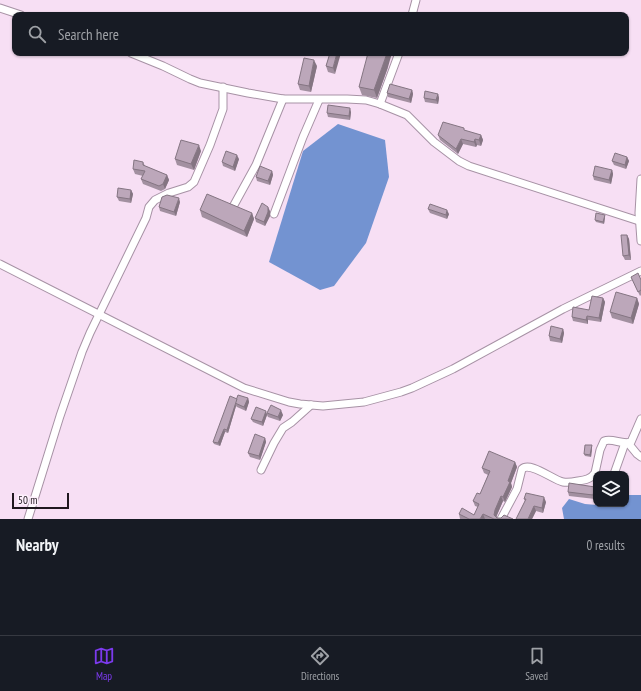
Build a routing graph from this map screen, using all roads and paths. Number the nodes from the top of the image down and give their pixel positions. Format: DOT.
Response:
graph roads {
  1 [pos="416,0"];
  2 [pos="0,8"];
  3 [pos="12,12"];
  4 [pos="413,12"];
  5 [pos="138,56"];
  6 [pos="398,56"];
  7 [pos="223,87"];
  8 [pos="283,99"];
  9 [pos="319,100"];
  10 [pos="380,104"];
  11 [pos="641,179"];
  12 [pos="234,205"];
  13 [pos="274,214"];
  14 [pos="639,221"];
  15 [pos="641,241"];
  16 [pos="0,264"];
  17 [pos="641,271"];
  18 [pos="102,310"];
  19 [pos="311,405"];
  20 [pos="641,419"];
  21 [pos="627,443"];
  22 [pos="641,457"];
  23 [pos="261,470"];
  24 [pos="615,471"];
  25 [pos="587,479"];
  26 [pos="593,481"];
  27 [pos="28,519"];
  28 [pos="501,519"];
  1 -- 4 [label="street"];
  2 -- 3 [label="street"];
  5 -- 7 [label="street"];
  6 -- 10 [label="street"];
  7 -- 8 [label="street"];
  7 -- 18 [label="street"];
  8 -- 9 [label="street"];
  8 -- 12 [label="street"];
  9 -- 10 [label="street"];
  9 -- 13 [label="street"];
  10 -- 14 [label="street"];
  11 -- 14 [label="street"];
  14 -- 15 [label="street"];
  16 -- 18 [label="street"];
  17 -- 19 [label="street"];
  18 -- 19 [label="street"];
  18 -- 27 [label="street"];
  19 -- 23 [label="street"];
  20 -- 21 [label="street"];
  21 -- 22 [label="street"];
  21 -- 24 [label="street"];
  21 -- 25 [label="street"];
  25 -- 26 [label="street"];
  25 -- 28 [label="street"];
}
